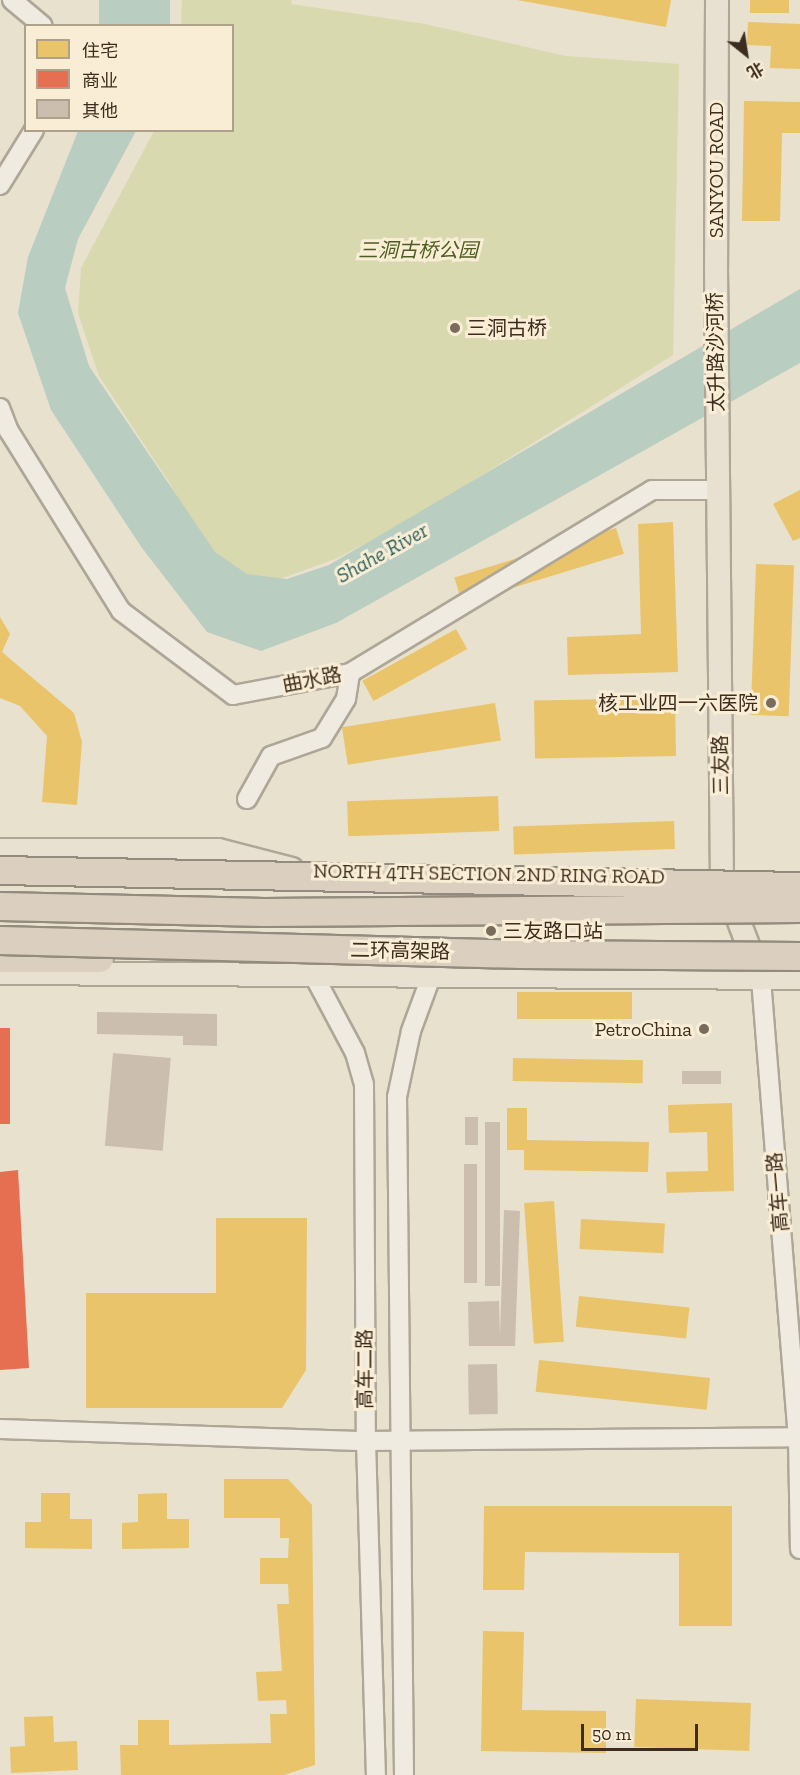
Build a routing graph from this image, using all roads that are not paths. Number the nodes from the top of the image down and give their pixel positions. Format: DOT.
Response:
graph roads {
  1 [pos="12,0"];
  2 [pos="717,0"];
  3 [pos="41,24"];
  4 [pos="33,132"];
  5 [pos="0,185"];
  6 [pos="716,268"];
  7 [pos="0,408"];
  8 [pos="717,435"];
  9 [pos="718,490"];
  10 [pos="350,673"];
  11 [pos="247,799"];
  12 [pos="0,850"];
  13 [pos="0,870"];
  14 [pos="722,877"];
  15 [pos="800,877"];
  16 [pos="800,886"];
  17 [pos="0,906"];
  18 [pos="800,908"];
  19 [pos="0,940"];
  20 [pos="800,956"];
  21 [pos="0,958"];
  22 [pos="800,966"];
  23 [pos="0,972"];
  24 [pos="313,974"];
  25 [pos="432,974"];
  26 [pos="800,978"];
  27 [pos="761,979"];
  28 [pos="0,1429"];
  29 [pos="798,1437"];
  30 [pos="398,1440"];
  31 [pos="366,1441"];
  32 [pos="800,1549"];
  33 [pos="376,1775"];
  34 [pos="404,1775"];
  1 -- 3 [label="street"];
  2 -- 6 [label="main road, SANYOU ROAD"];
  4 -- 5 [label="street"];
  6 -- 8 [label="main road, 太升路沙河桥"];
  7 -- 10 [label="street, 曲水路"];
  8 -- 9 [label="main road, 三友路"];
  9 -- 10 [label="street, 曲水路"];
  9 -- 14 [label="main road, 三友路"];
  10 -- 11 [label="street"];
  12 -- 14 [label="main road, NORTH 4TH SECTION 2ND RING ROAD"];
  13 -- 16 [label="highway, bridge"];
  14 -- 15 [label="main road, NORTH 4TH SECTION 2ND RING ROAD"];
  14 -- 27 [label="main road, 三友路"];
  17 -- 18 [label="highway, 二环高架路, bridge"];
  19 -- 20 [label="highway, 二环高架路, bridge"];
  21 -- 22 [label="highway"];
  23 -- 24 [label="main road"];
  24 -- 25 [label="main road"];
  24 -- 31 [label="street, 高车二路"];
  25 -- 27 [label="main road"];
  25 -- 30 [label="street, 高车二路"];
  26 -- 27 [label="main road"];
  27 -- 29 [label="street, 高车一路"];
  28 -- 31 [label="street"];
  29 -- 30 [label="street"];
  29 -- 32 [label="street, 高车一路"];
  30 -- 31 [label="street"];
  30 -- 34 [label="street, 高车二路"];
  31 -- 33 [label="street, 高车二路"];
}
